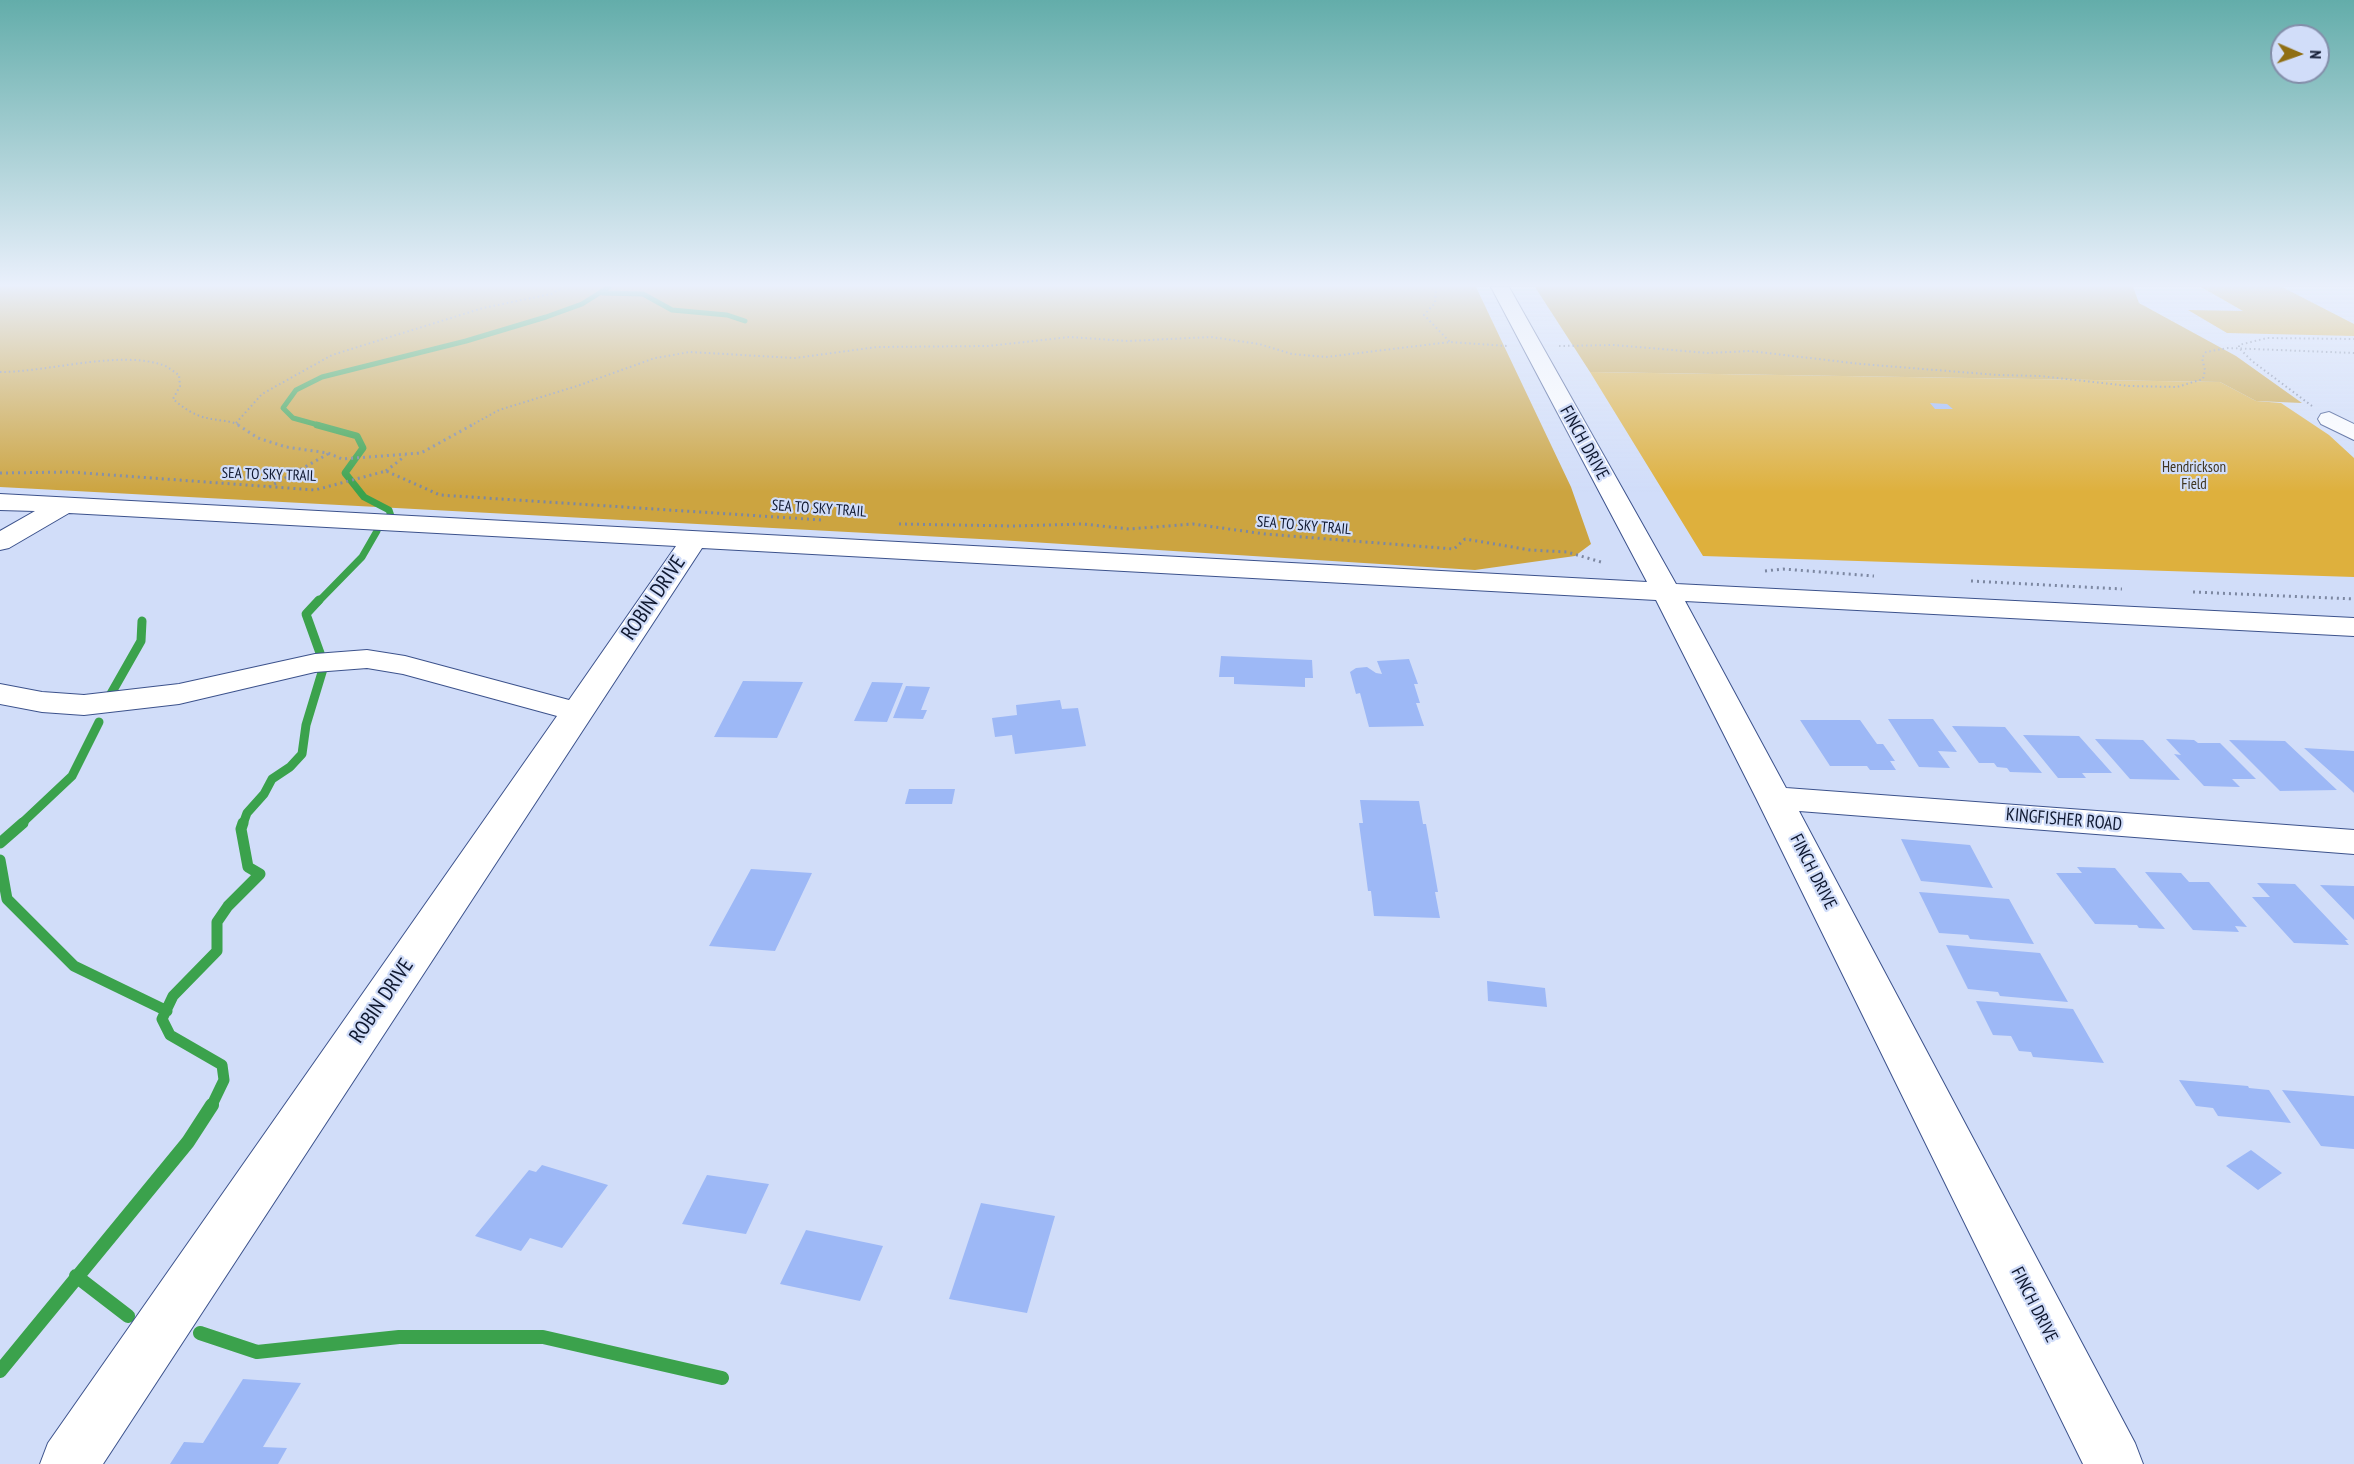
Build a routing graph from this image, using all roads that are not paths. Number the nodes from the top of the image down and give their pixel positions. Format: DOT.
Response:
graph roads {
  1 [pos="1536,355"];
  2 [pos="2329,419"];
  3 [pos="2354,433"];
  4 [pos="0,501"];
  5 [pos="65,505"];
  6 [pos="695,538"];
  7 [pos="0,542"];
  8 [pos="1665,593"];
  9 [pos="2354,627"];
  10 [pos="0,694"];
  11 [pos="578,712"];
  12 [pos="1774,798"];
  13 [pos="2354,842"];
  14 [pos="69,1464"];
  15 [pos="2114,1464"];
  1 -- 8 [label="street, FINCH DRIVE"];
  2 -- 3 [label="street"];
  4 -- 5 [label="street"];
  5 -- 6 [label="street"];
  5 -- 7 [label="street"];
  6 -- 8 [label="street"];
  6 -- 11 [label="street, ROBIN DRIVE"];
  8 -- 9 [label="street"];
  8 -- 12 [label="street, FINCH DRIVE"];
  10 -- 11 [label="street"];
  11 -- 14 [label="street, ROBIN DRIVE"];
  12 -- 13 [label="street, KINGFISHER ROAD"];
  12 -- 15 [label="street, FINCH DRIVE"];
}
